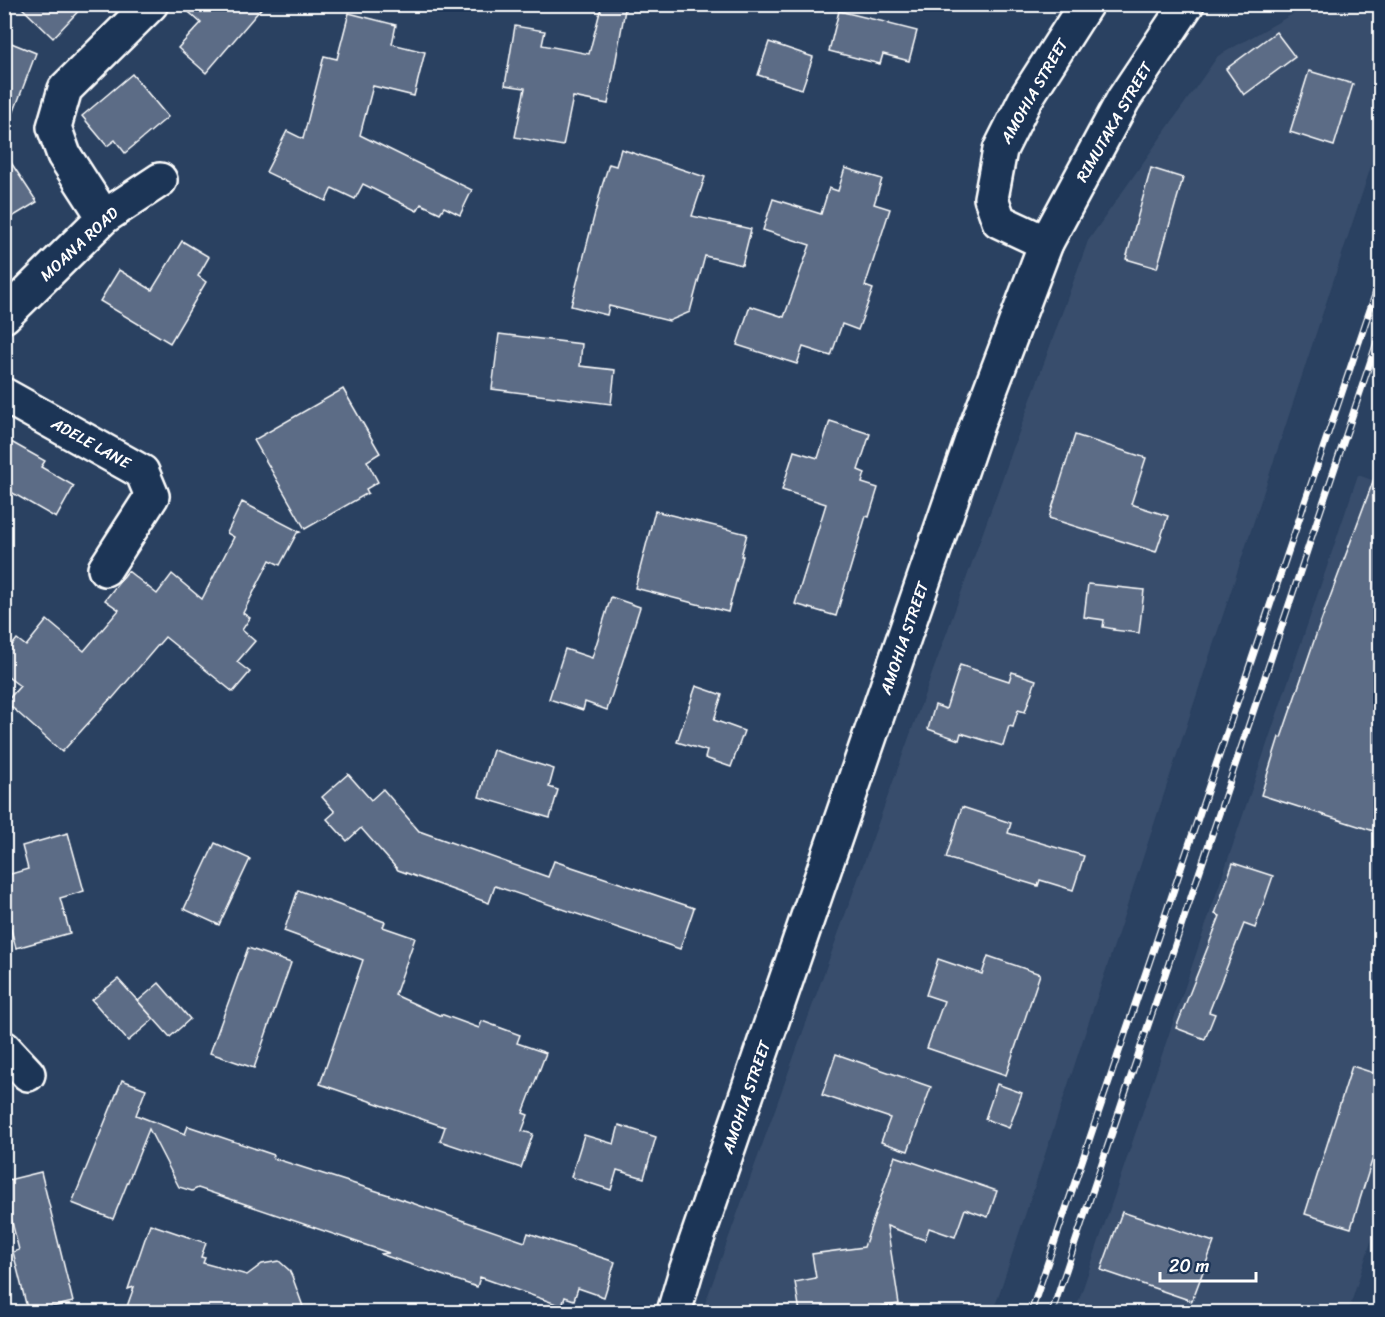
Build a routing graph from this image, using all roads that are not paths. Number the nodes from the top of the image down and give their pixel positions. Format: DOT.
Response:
graph roads {
  1 [pos="151,4"];
  2 [pos="1086,4"];
  3 [pos="1187,4"];
  4 [pos="160,180"];
  5 [pos="104,217"];
  6 [pos="1046,243"];
  7 [pos="4,316"];
  8 [pos="4,394"];
  9 [pos="105,569"];
  10 [pos="4,1048"];
  11 [pos="28,1074"];
  12 [pos="674,1312"];
  1 -- 5 [label="main road"];
  2 -- 6 [label="main road, AMOHIA STREET"];
  3 -- 6 [label="main road, RIMUTAKA STREET"];
  4 -- 5 [label="main road, MOANA ROAD"];
  5 -- 7 [label="main road, MOANA ROAD"];
  6 -- 12 [label="main road, AMOHIA STREET"];
  8 -- 9 [label="main road, ADELE LANE"];
  10 -- 11 [label="main road"];
}
